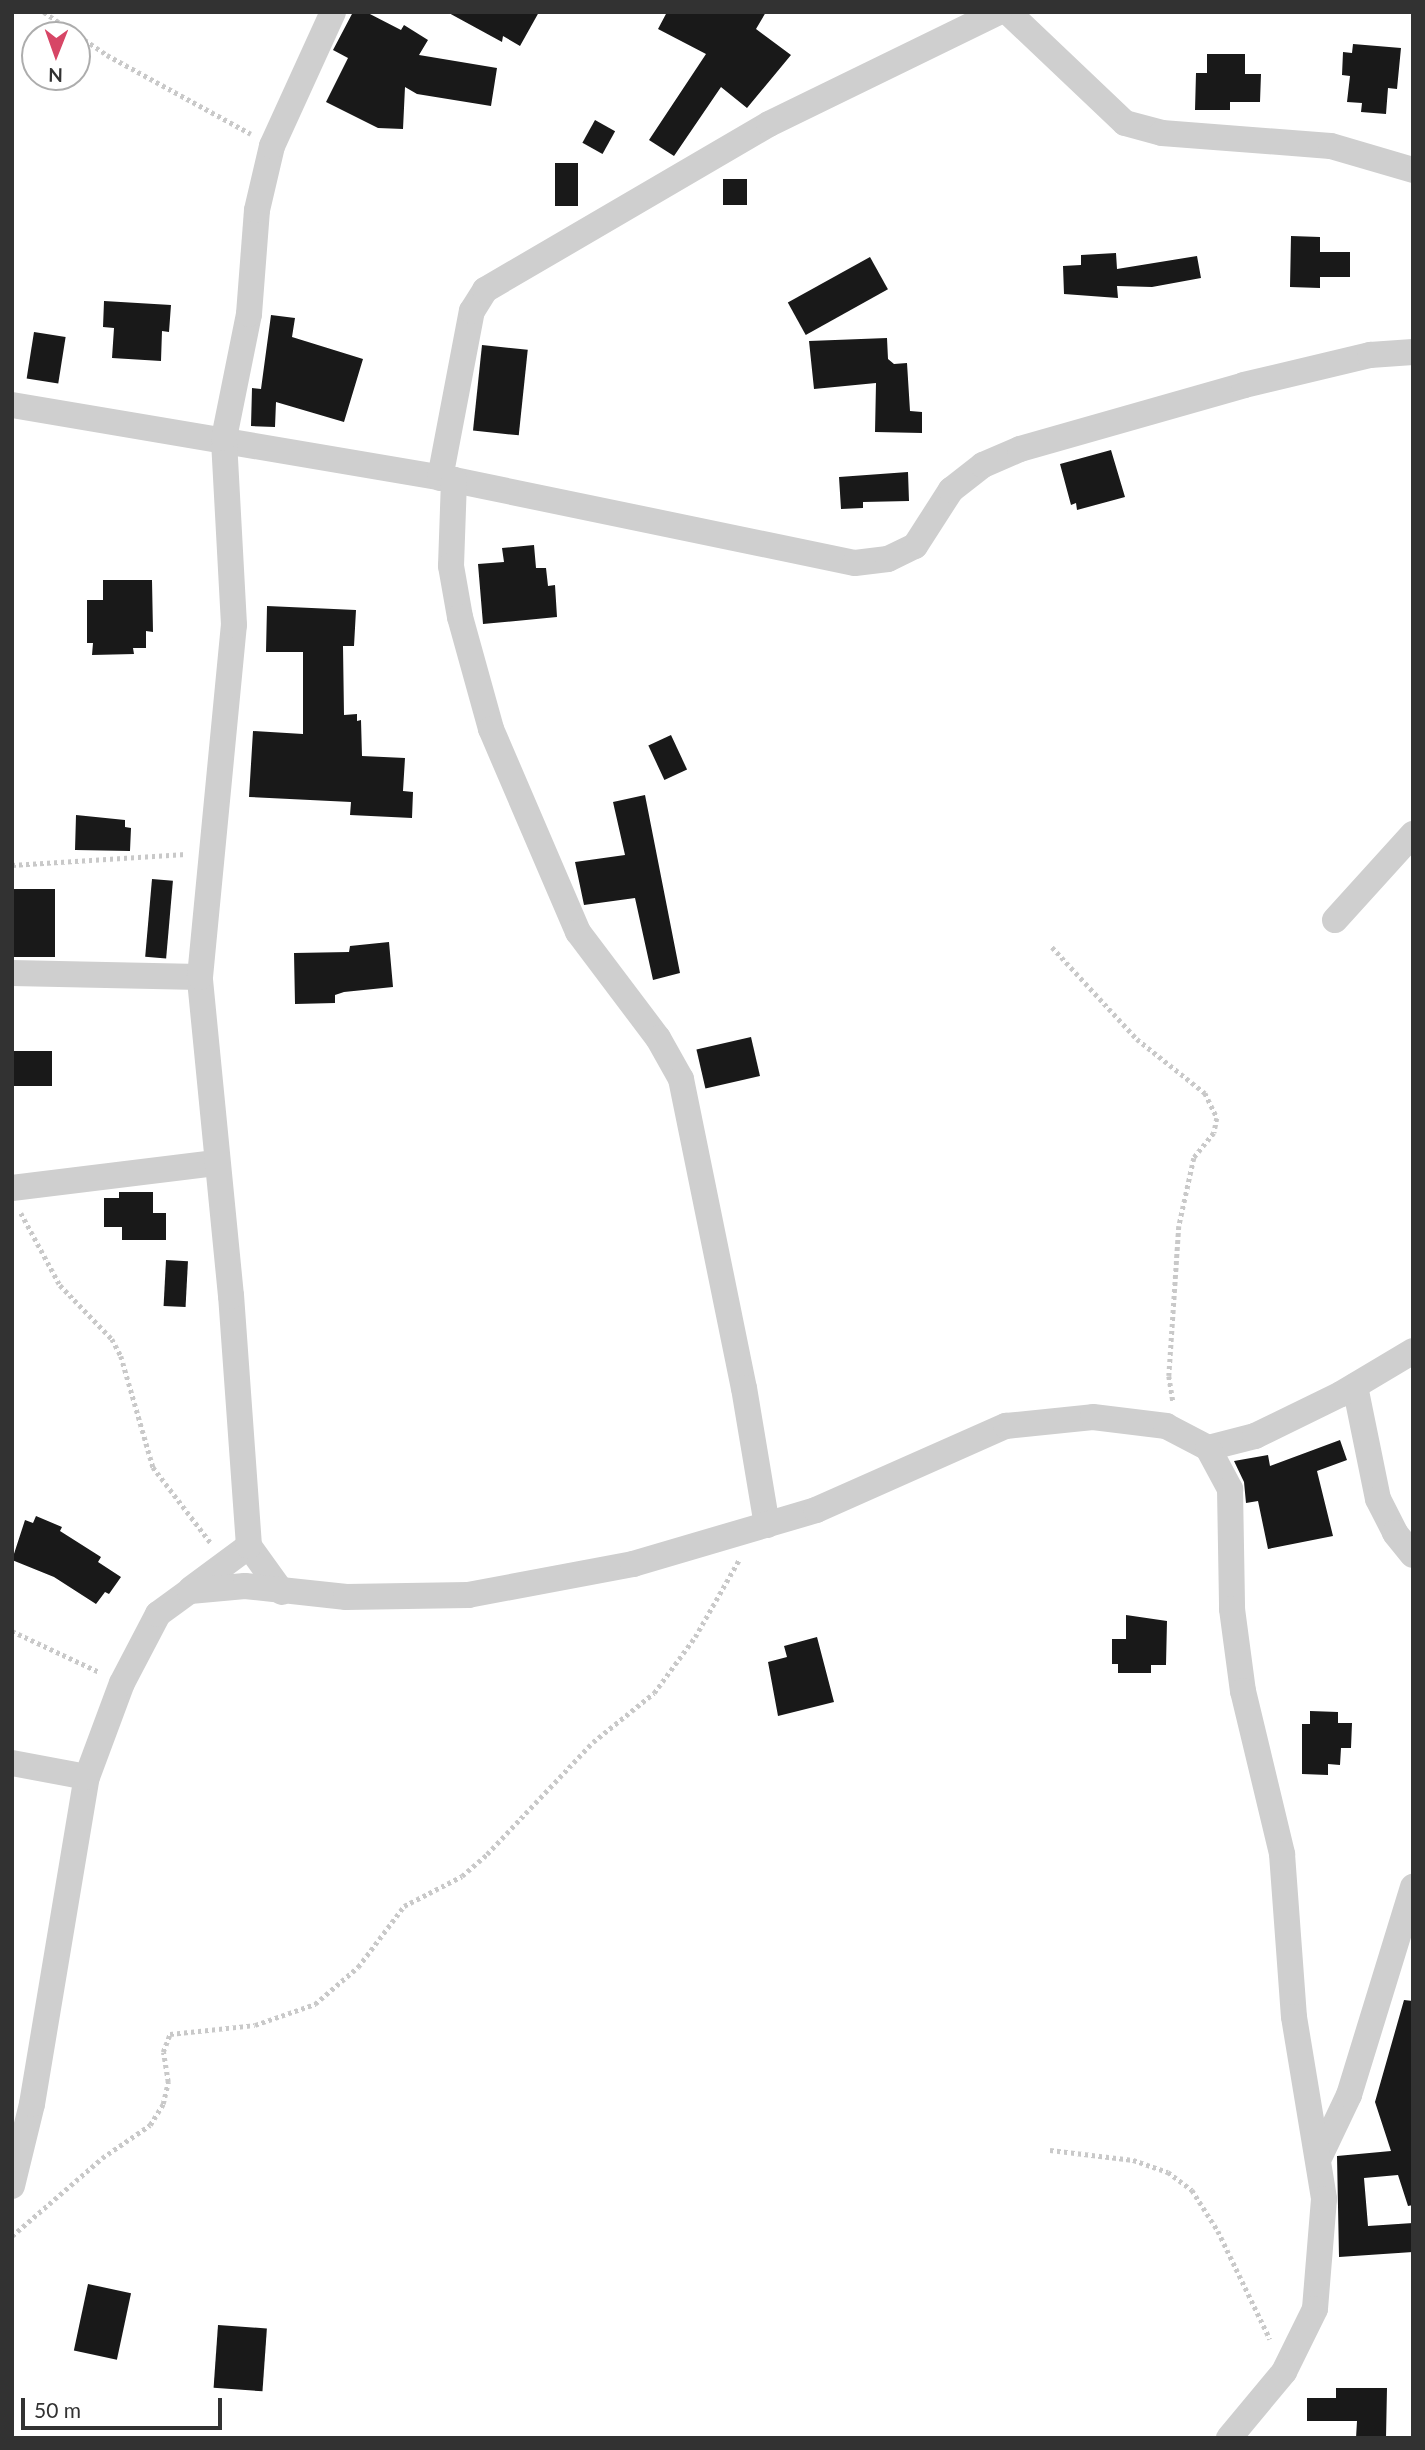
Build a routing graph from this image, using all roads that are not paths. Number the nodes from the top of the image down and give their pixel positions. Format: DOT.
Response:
graph roads {
  1 [pos="333,12"];
  2 [pos="999,12"];
  3 [pos="1007,12"];
  4 [pos="1413,170"];
  5 [pos="1413,352"];
  6 [pos="12,405"];
  7 [pos="224,438"];
  8 [pos="447,479"];
  9 [pos="1413,834"];
  10 [pos="1335,920"];
  11 [pos="12,973"];
  12 [pos="200,978"];
  13 [pos="215,1163"];
  14 [pos="15,1198"];
  15 [pos="1413,1351"];
  16 [pos="1355,1386"];
  17 [pos="1208,1448"];
  18 [pos="761,1527"];
  19 [pos="249,1546"];
  20 [pos="1413,1555"];
  21 [pos="190,1591"];
  22 [pos="282,1592"];
  23 [pos="12,1762"];
  24 [pos="87,1777"];
  25 [pos="1413,1887"];
  26 [pos="1320,2156"];
  27 [pos="12,2186"];
  28 [pos="1229,2438"];
  1 -- 7 [label="street"];
  2 -- 8 [label="street"];
  3 -- 4 [label="street"];
  5 -- 8 [label="street"];
  6 -- 7 [label="street"];
  7 -- 8 [label="street"];
  7 -- 12 [label="street"];
  8 -- 18 [label="street"];
  9 -- 10 [label="street"];
  11 -- 12 [label="street"];
  12 -- 13 [label="street"];
  13 -- 14 [label="street"];
  13 -- 19 [label="street"];
  15 -- 16 [label="street"];
  16 -- 17 [label="street"];
  16 -- 20 [label="street"];
  17 -- 18 [label="street"];
  17 -- 26 [label="street"];
  18 -- 22 [label="street"];
  19 -- 21 [label="street"];
  19 -- 22 [label="street"];
  21 -- 22 [label="street"];
  21 -- 24 [label="street"];
  23 -- 24 [label="street"];
  24 -- 27 [label="street"];
  25 -- 26 [label="street"];
  26 -- 28 [label="street"];
}
